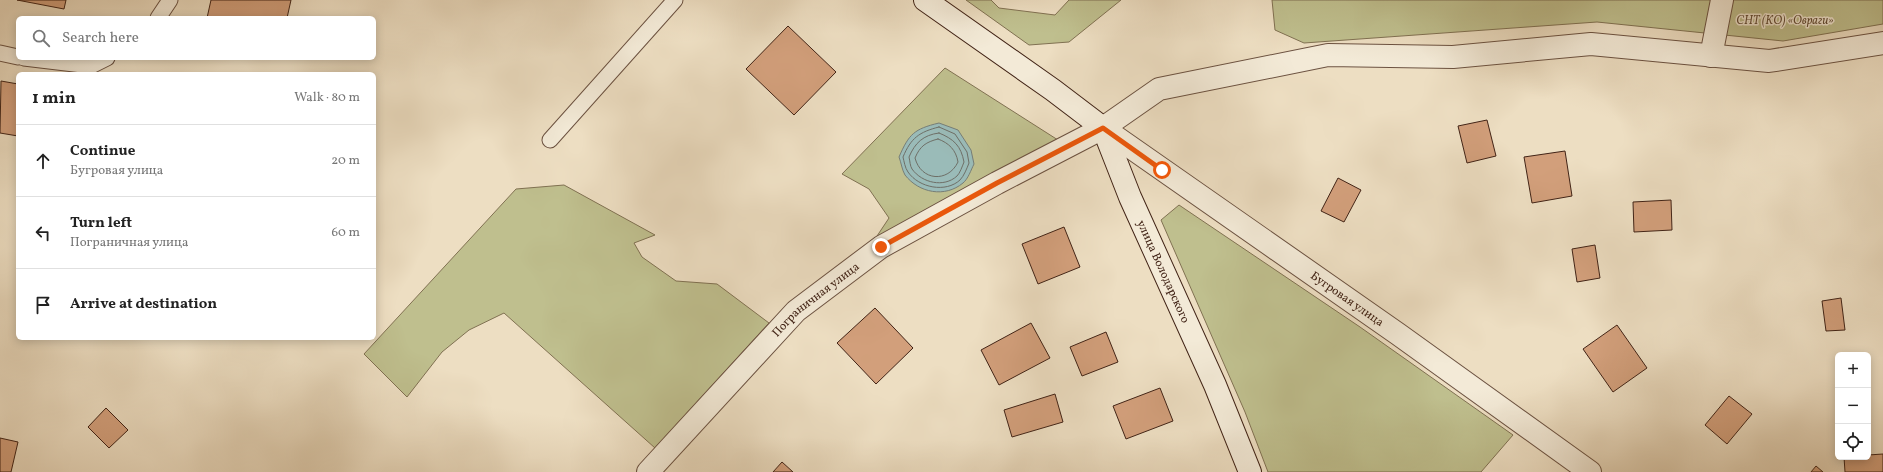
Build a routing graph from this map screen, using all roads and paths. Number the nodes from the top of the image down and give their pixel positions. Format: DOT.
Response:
graph roads {
  1 [pos="170,0"];
  2 [pos="675,0"];
  3 [pos="926,0"];
  4 [pos="1722,0"];
  5 [pos="159,16"];
  6 [pos="1883,43"];
  7 [pos="0,53"];
  8 [pos="1711,56"];
  9 [pos="16,57"];
  10 [pos="41,60"];
  11 [pos="104,60"];
  12 [pos="1103,128"];
  13 [pos="550,140"];
  14 [pos="648,472"];
  15 [pos="1250,472"];
  16 [pos="1590,472"];
  1 -- 5 [label="lane"];
  2 -- 13 [label="lane"];
  3 -- 12 [label="street"];
  4 -- 8 [label="street"];
  6 -- 8 [label="street, Пограничная улица"];
  7 -- 9 [label="lane"];
  8 -- 12 [label="street, Пограничная улица"];
  10 -- 11 [label="lane"];
  12 -- 14 [label="street, Пограничная улица"];
  12 -- 15 [label="street, улица Володарского"];
  12 -- 16 [label="street, Бугровая улица"];
}
